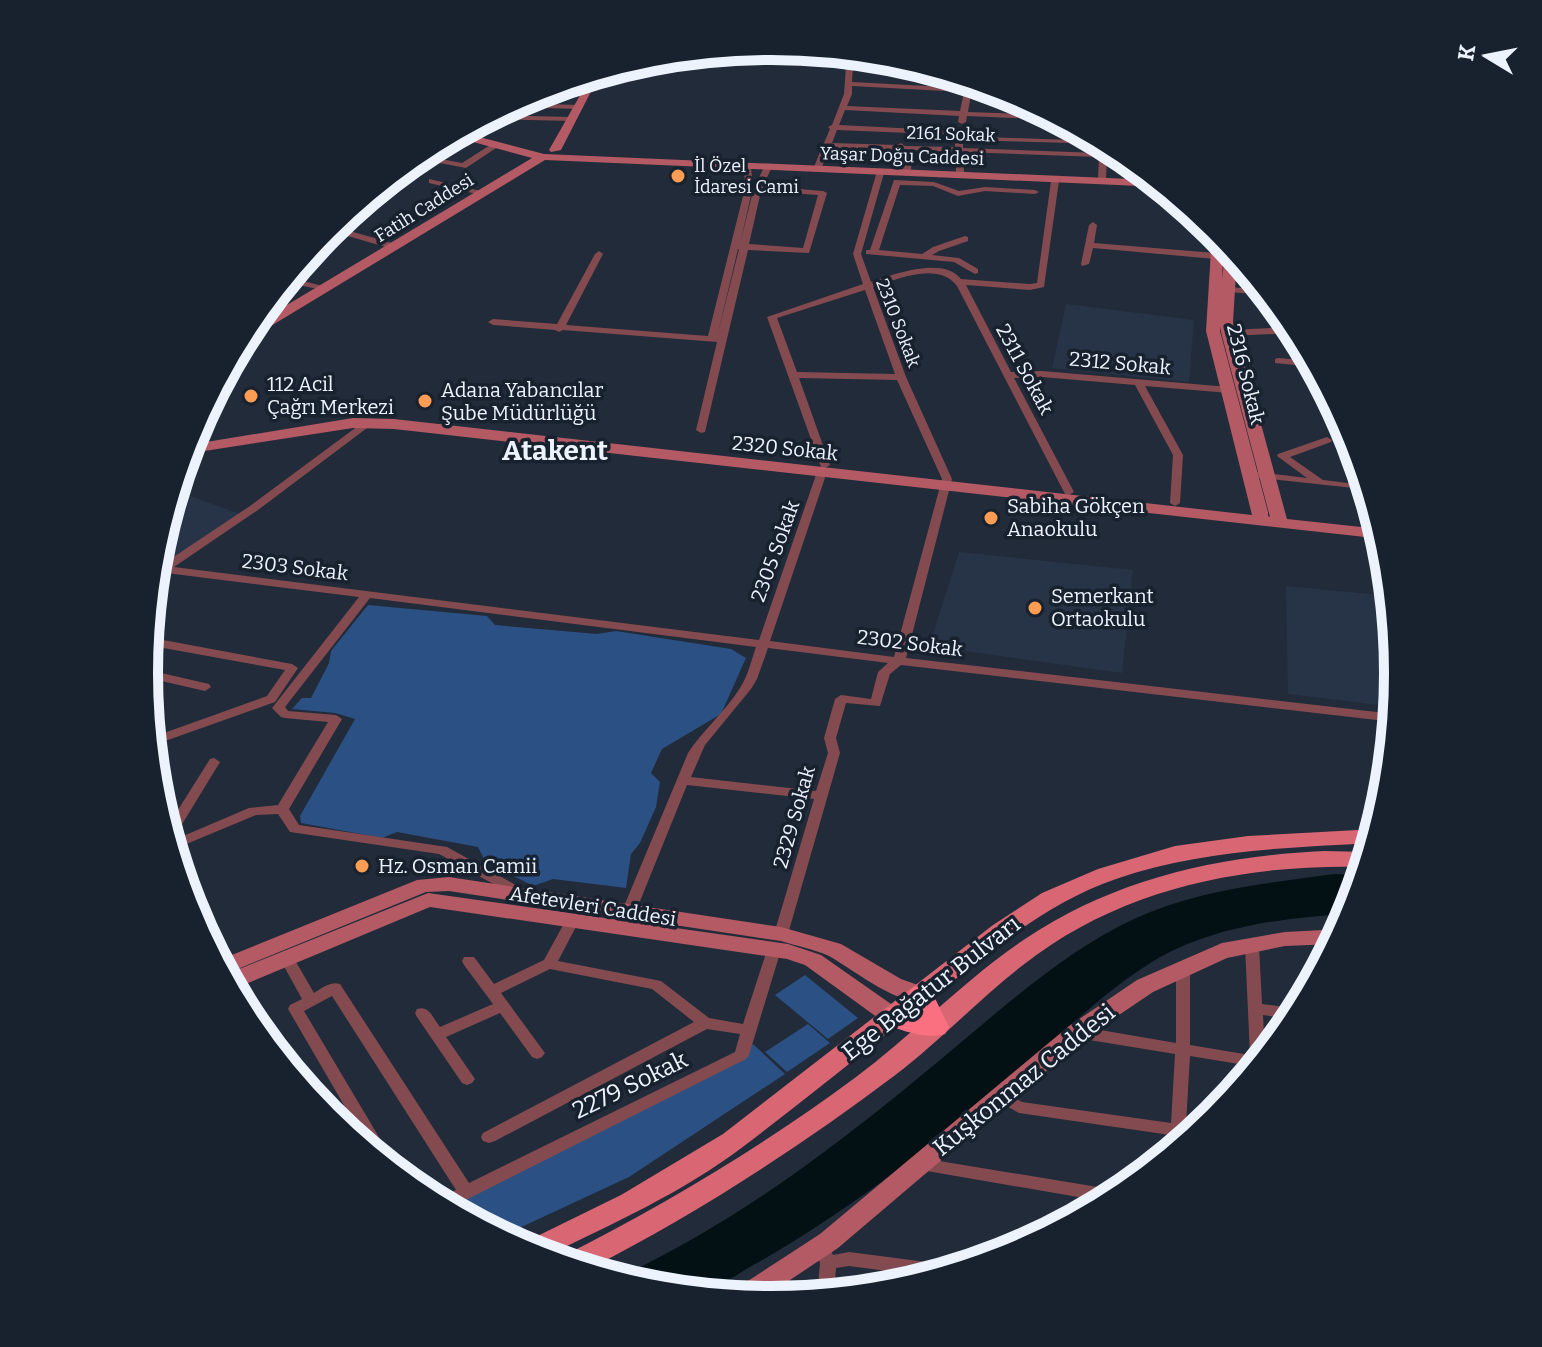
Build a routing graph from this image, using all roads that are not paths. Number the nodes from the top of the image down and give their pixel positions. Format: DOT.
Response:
graph roads {
  1 [pos="850,65"];
  2 [pos="849,84"];
  3 [pos="945,86"];
  4 [pos="589,88"];
  5 [pos="968,93"];
  6 [pos="536,107"];
  7 [pos="541,107"];
  8 [pos="560,107"];
  9 [pos="579,107"];
  10 [pos="842,108"];
  11 [pos="965,114"];
  12 [pos="513,117"];
  13 [pos="1028,117"];
  14 [pos="555,118"];
  15 [pos="572,119"];
  16 [pos="832,127"];
  17 [pos="905,131"];
  18 [pos="959,135"];
  19 [pos="473,137"];
  20 [pos="474,137"];
  21 [pos="1077,142"];
  22 [pos="498,144"];
  23 [pos="824,145"];
  24 [pos="901,148"];
  25 [pos="960,151"];
  26 [pos="546,152"];
  27 [pos="1099,155"];
  28 [pos="1103,157"];
  29 [pos="435,160"];
  30 [pos="818,167"];
  31 [pos="747,168"];
  32 [pos="452,169"];
  33 [pos="767,169"];
  34 [pos="907,171"];
  35 [pos="880,173"];
  36 [pos="960,173"];
  37 [pos="1102,178"];
  38 [pos="1135,180"];
  39 [pos="1055,181"];
  40 [pos="1137,182"];
  41 [pos="753,188"];
  42 [pos="1035,192"];
  43 [pos="481,193"];
  44 [pos="1093,225"];
  45 [pos="345,232"];
  46 [pos="965,239"];
  47 [pos="1089,245"];
  48 [pos="396,247"];
  49 [pos="739,247"];
  50 [pos="936,249"];
  51 [pos="858,250"];
  52 [pos="1216,251"];
  53 [pos="874,252"];
  54 [pos="599,254"];
  55 [pos="1215,256"];
  56 [pos="922,258"];
  57 [pos="949,259"];
  58 [pos="1085,264"];
  59 [pos="1227,264"];
  60 [pos="975,271"];
  61 [pos="959,282"];
  62 [pos="298,283"];
  63 [pos="866,286"];
  64 [pos="324,289"];
  65 [pos="1221,289"];
  66 [pos="1252,292"];
  67 [pos="269,321"];
  68 [pos="493,322"];
  69 [pos="559,329"];
  70 [pos="1279,331"];
  71 [pos="1228,333"];
  72 [pos="717,340"];
  73 [pos="1278,361"];
  74 [pos="1299,363"];
  75 [pos="795,375"];
  76 [pos="1008,375"];
  77 [pos="901,377"];
  78 [pos="1138,382"];
  79 [pos="1229,390"];
  80 [pos="370,422"];
  81 [pos="701,430"];
  82 [pos="1327,440"];
  83 [pos="203,442"];
  84 [pos="201,448"];
  85 [pos="824,468"];
  86 [pos="1258,474"];
  87 [pos="946,482"];
  88 [pos="1321,482"];
  89 [pos="1355,487"];
  90 [pos="1069,492"];
  91 [pos="1175,503"];
  92 [pos="1269,517"];
  93 [pos="1366,524"];
  94 [pos="1368,532"];
  95 [pos="167,567"];
  96 [pos="166,573"];
  97 [pos="367,594"];
  98 [pos="421,601"];
  99 [pos="159,643"];
  100 [pos="761,643"];
  101 [pos="899,661"];
  102 [pos="158,676"];
  103 [pos="205,687"];
  104 [pos="249,707"];
  105 [pos="285,714"];
  106 [pos="1383,717"];
  107 [pos="161,738"];
  108 [pos="214,762"];
  109 [pos="683,780"];
  110 [pos="821,796"];
  111 [pos="282,809"];
  112 [pos="176,823"];
  113 [pos="1363,837"];
  114 [pos="181,842"];
  115 [pos="1356,859"];
  116 [pos="524,895"];
  117 [pos="629,911"];
  118 [pos="572,921"];
  119 [pos="1324,938"];
  120 [pos="778,942"];
  121 [pos="1252,946"];
  122 [pos="287,959"];
  123 [pos="469,961"];
  124 [pos="549,964"];
  125 [pos="1183,968"];
  126 [pos="234,969"];
  127 [pos="235,970"];
  128 [pos="492,991"];
  129 [pos="921,995"];
  130 [pos="311,1001"];
  131 [pos="503,1006"];
  132 [pos="1255,1008"];
  133 [pos="1282,1012"];
  134 [pos="422,1013"];
  135 [pos="893,1017"];
  136 [pos="705,1023"];
  137 [pos="935,1027"];
  138 [pos="748,1030"];
  139 [pos="1077,1032"];
  140 [pos="438,1034"];
  141 [pos="1257,1048"];
  142 [pos="1183,1049"];
  143 [pos="537,1053"];
  144 [pos="1246,1061"];
  145 [pos="467,1079"];
  146 [pos="1001,1096"];
  147 [pos="1178,1130"];
  148 [pos="1178,1133"];
  149 [pos="489,1137"];
  150 [pos="372,1140"];
  151 [pos="921,1164"];
  152 [pos="466,1192"];
  153 [pos="1096,1194"];
  154 [pos="453,1198"];
  155 [pos="546,1244"];
  156 [pos="824,1255"];
  157 [pos="586,1258"];
  158 [pos="920,1268"];
  159 [pos="825,1285"];
  160 [pos="764,1287"];
  1 -- 2 [label="street"];
  2 -- 3 [label="street"];
  2 -- 10 [label="street"];
  4 -- 9 [label="street"];
  5 -- 11 [label="street"];
  6 -- 7 [label="street"];
  7 -- 8 [label="street"];
  8 -- 9 [label="street"];
  8 -- 14 [label="street"];
  9 -- 15 [label="street"];
  10 -- 11 [label="street"];
  10 -- 16 [label="street"];
  11 -- 13 [label="street"];
  11 -- 18 [label="street"];
  12 -- 14 [label="street"];
  14 -- 15 [label="street"];
  15 -- 26 [label="street"];
  16 -- 17 [label="street"];
  16 -- 23 [label="street"];
  17 -- 18 [label="street"];
  17 -- 24 [label="street"];
  18 -- 21 [label="street"];
  18 -- 25 [label="street"];
  19 -- 22 [label="street, Yaşar Doğu Caddesi"];
  20 -- 26 [label="street, Yaşar Doğu Caddesi"];
  22 -- 26 [label="street, Yaşar Doğu Caddesi"];
  22 -- 29 [label="street"];
  23 -- 24 [label="street, 2161 Sokak"];
  23 -- 30 [label="street"];
  24 -- 25 [label="street, 2161 Sokak"];
  24 -- 34 [label="street"];
  25 -- 27 [label="street, 2161 Sokak"];
  25 -- 36 [label="street"];
  26 -- 30 [label="street, Yaşar Doğu Caddesi"];
  26 -- 31 [label="street, Yaşar Doğu Caddesi"];
  26 -- 43 [label="street, Fatih Caddesi"];
  28 -- 37 [label="street"];
  30 -- 34 [label="street, Yaşar Doğu Caddesi"];
  31 -- 33 [label="street, Yaşar Doğu Caddesi"];
  31 -- 41 [label="street"];
  32 -- 43 [label="street"];
  33 -- 35 [label="street, Yaşar Doğu Caddesi"];
  33 -- 41 [label="street"];
  34 -- 36 [label="street, Yaşar Doğu Caddesi"];
  35 -- 39 [label="street, Yaşar Doğu Caddesi"];
  35 -- 51 [label="street, 2310 Sokak"];
  36 -- 37 [label="street, Yaşar Doğu Caddesi"];
  37 -- 38 [label="street, Yaşar Doğu Caddesi"];
  39 -- 40 [label="street, Yaşar Doğu Caddesi"];
  39 -- 61 [label="street"];
  41 -- 49 [label="street"];
  41 -- 49 [label="street"];
  42 -- 53 [label="street"];
  43 -- 48 [label="street, Fatih Caddesi"];
  44 -- 47 [label="street"];
  45 -- 48 [label="street"];
  46 -- 50 [label="street"];
  47 -- 55 [label="street"];
  47 -- 58 [label="street"];
  48 -- 64 [label="street, Fatih Caddesi"];
  49 -- 72 [label="street"];
  50 -- 56 [label="street"];
  50 -- 57 [label="street"];
  51 -- 53 [label="street"];
  51 -- 63 [label="street, 2310 Sokak"];
  52 -- 55 [label="street, 2316 Sokak"];
  53 -- 56 [label="street"];
  54 -- 69 [label="street"];
  55 -- 65 [label="street, 2316 Sokak"];
  56 -- 57 [label="street"];
  57 -- 60 [label="street"];
  59 -- 65 [label="street, 2316 Sokak"];
  61 -- 63 [label="street"];
  61 -- 76 [label="street, 2311 Sokak"];
  62 -- 64 [label="street"];
  63 -- 75 [label="street"];
  63 -- 77 [label="street, 2310 Sokak"];
  64 -- 67 [label="street, Fatih Caddesi"];
  65 -- 66 [label="street"];
  65 -- 71 [label="street, 2316 Sokak"];
  65 -- 79 [label="street, 2316 Sokak"];
  68 -- 69 [label="street"];
  69 -- 72 [label="street"];
  70 -- 71 [label="street"];
  71 -- 86 [label="street, 2316 Sokak"];
  72 -- 81 [label="street"];
  73 -- 74 [label="street"];
  75 -- 77 [label="street"];
  75 -- 85 [label="street"];
  76 -- 78 [label="street, 2312 Sokak"];
  76 -- 90 [label="street, 2311 Sokak"];
  77 -- 87 [label="street, 2310 Sokak"];
  78 -- 79 [label="street, 2312 Sokak"];
  78 -- 91 [label="street"];
  79 -- 86 [label="street, 2316 Sokak"];
  80 -- 84 [label="street, 2320 Sokak"];
  80 -- 85 [label="street, 2320 Sokak"];
  80 -- 95 [label="street"];
  82 -- 88 [label="street"];
  83 -- 85 [label="street, 2320 Sokak"];
  85 -- 87 [label="street, 2320 Sokak"];
  85 -- 100 [label="street, 2305 Sokak"];
  86 -- 88 [label="street"];
  86 -- 92 [label="street, 2316 Sokak"];
  87 -- 90 [label="street, 2320 Sokak"];
  87 -- 92 [label="street, 2320 Sokak"];
  87 -- 101 [label="street, 2329 Sokak"];
  88 -- 89 [label="street"];
  90 -- 91 [label="street, 2320 Sokak"];
  91 -- 92 [label="street, 2320 Sokak"];
  92 -- 93 [label="street, 2320 Sokak"];
  92 -- 94 [label="street, 2320 Sokak"];
  96 -- 97 [label="street, 2303 Sokak"];
  97 -- 98 [label="street, 2303 Sokak"];
  97 -- 105 [label="street"];
  98 -- 100 [label="street, 2302 Sokak"];
  99 -- 104 [label="street"];
  100 -- 101 [label="street, 2302 Sokak"];
  100 -- 109 [label="street, 2305 Sokak"];
  101 -- 106 [label="street, 2302 Sokak"];
  101 -- 110 [label="street, 2329 Sokak"];
  102 -- 103 [label="street"];
  104 -- 105 [label="street"];
  104 -- 107 [label="street"];
  105 -- 111 [label="street"];
  108 -- 112 [label="street"];
  109 -- 110 [label="street"];
  109 -- 117 [label="street, 2305 Sokak"];
  110 -- 120 [label="street, 2329 Sokak"];
  111 -- 114 [label="street"];
  111 -- 116 [label="street"];
  113 -- 129 [label="main road, Ege Bağatur Bulvarı"];
  115 -- 137 [label="main road, Ege Bağatur Bulvarı"];
  116 -- 117 [label="street, Afetevleri Caddesi"];
  116 -- 126 [label="street, Afetevleri Caddesi"];
  117 -- 120 [label="street, Afetevleri Caddesi"];
  118 -- 120 [label="street, Afetevleri Caddesi"];
  118 -- 122 [label="street, Afetevleri Caddesi"];
  118 -- 124 [label="street"];
  119 -- 121 [label="street, Kuşkonmaz Caddesi"];
  120 -- 129 [label="street, Afetevleri Caddesi"];
  120 -- 135 [label="street, Afetevleri Caddesi"];
  120 -- 138 [label="street, 2279 Sokak"];
  121 -- 125 [label="street, Kuşkonmaz Caddesi"];
  121 -- 132 [label="street"];
  122 -- 127 [label="street, Afetevleri Caddesi"];
  122 -- 130 [label="street"];
  123 -- 128 [label="street"];
  124 -- 128 [label="street"];
  124 -- 136 [label="street"];
  125 -- 139 [label="street, Kuşkonmaz Caddesi"];
  125 -- 142 [label="street"];
  128 -- 131 [label="street"];
  129 -- 135 [label="main road, Ege Bağatur Bulvarı"];
  129 -- 137 [label="highway"];
  130 -- 150 [label="street"];
  130 -- 152 [label="street"];
  131 -- 140 [label="street"];
  131 -- 143 [label="street"];
  132 -- 133 [label="street"];
  132 -- 141 [label="street"];
  134 -- 140 [label="street"];
  135 -- 137 [label="highway"];
  135 -- 155 [label="main road, Ege Bağatur Bulvarı"];
  136 -- 138 [label="street"];
  136 -- 149 [label="street"];
  137 -- 157 [label="main road, Ege Bağatur Bulvarı"];
  138 -- 152 [label="street, 2279 Sokak"];
  139 -- 142 [label="street"];
  139 -- 146 [label="street, Kuşkonmaz Caddesi"];
  140 -- 145 [label="street"];
  142 -- 144 [label="street"];
  142 -- 147 [label="street"];
  146 -- 147 [label="street"];
  146 -- 151 [label="street, Kuşkonmaz Caddesi"];
  147 -- 148 [label="street"];
  151 -- 153 [label="street"];
  151 -- 156 [label="street, Kuşkonmaz Caddesi"];
  152 -- 154 [label="street, 2279 Sokak"];
  156 -- 158 [label="street"];
  156 -- 159 [label="street"];
  156 -- 160 [label="street, Kuşkonmaz Caddesi"];
}
